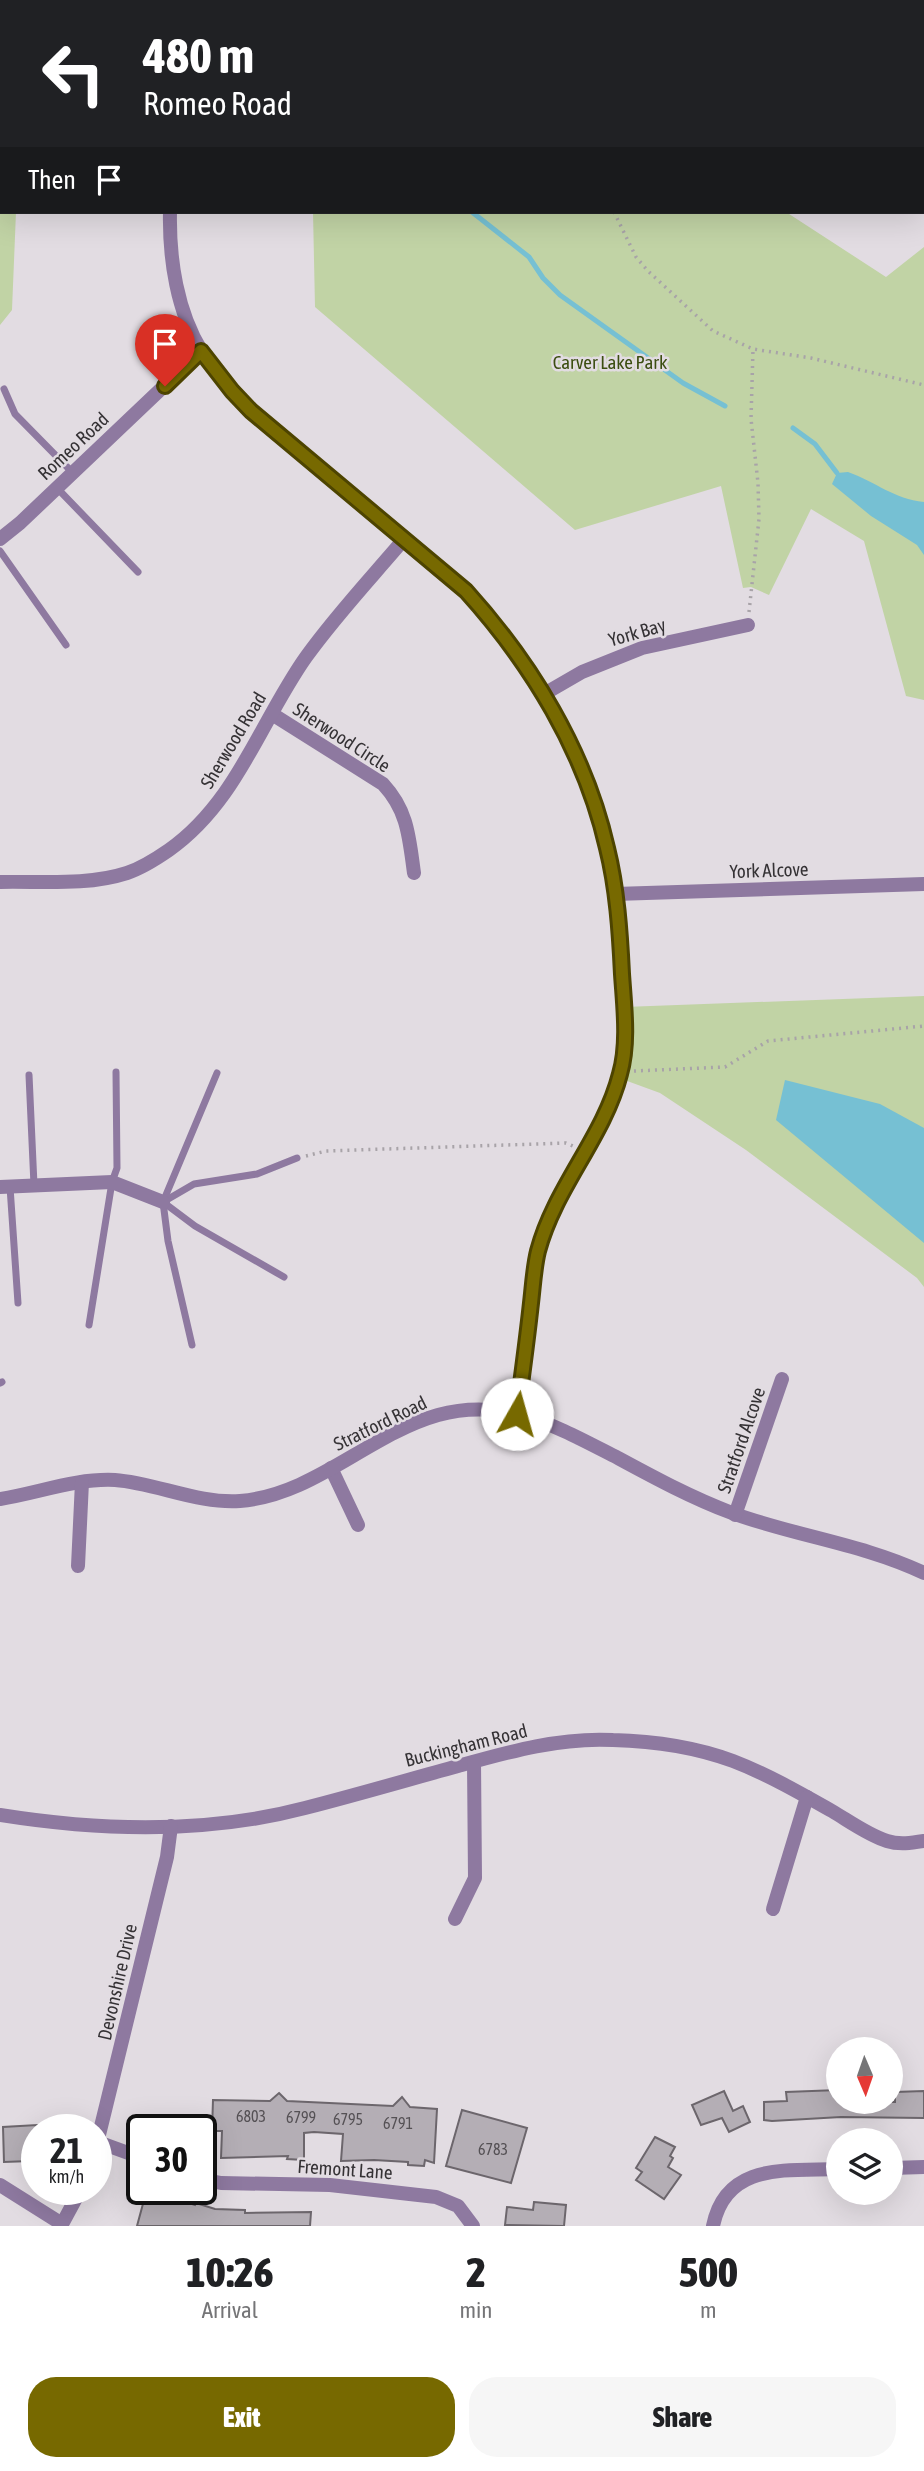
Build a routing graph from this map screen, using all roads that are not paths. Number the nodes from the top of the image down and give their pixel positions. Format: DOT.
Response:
graph roads {
  1 [pos="170,214"];
  2 [pos="201,351"];
  3 [pos="4,389"];
  4 [pos="73,473"];
  5 [pos="57,488"];
  6 [pos="405,538"];
  7 [pos="0,539"];
  8 [pos="0,551"];
  9 [pos="138,572"];
  10 [pos="748,625"];
  11 [pos="66,645"];
  12 [pos="544,694"];
  13 [pos="272,715"];
  14 [pos="414,873"];
  15 [pos="0,882"];
  16 [pos="924,884"];
  17 [pos="615,894"];
  18 [pos="116,1072"];
  19 [pos="217,1073"];
  20 [pos="29,1075"];
  21 [pos="297,1158"];
  22 [pos="112,1182"];
  23 [pos="34,1185"];
  24 [pos="5,1186"];
  25 [pos="163,1202"];
  26 [pos="284,1277"];
  27 [pos="18,1303"];
  28 [pos="89,1325"];
  29 [pos="192,1345"];
  30 [pos="782,1379"];
  31 [pos="517,1414"];
  32 [pos="331,1468"];
  33 [pos="82,1482"];
  34 [pos="0,1499"];
  35 [pos="736,1514"];
  36 [pos="358,1525"];
  37 [pos="78,1566"];
  38 [pos="924,1573"];
  39 [pos="474,1762"];
  40 [pos="807,1797"];
  41 [pos="0,1815"];
  42 [pos="171,1826"];
  43 [pos="924,1841"];
  44 [pos="773,1909"];
  45 [pos="455,1919"];
  46 [pos="105,2114"];
  47 [pos="924,2167"];
  48 [pos="903,2168"];
  49 [pos="826,2169"];
  50 [pos="217,2182"];
  51 [pos="0,2185"];
  52 [pos="72,2205"];
  53 [pos="61,2225"];
  54 [pos="473,2226"];
  55 [pos="713,2226"];
  1 -- 2 [label="street"];
  2 -- 4 [label="street, Romeo Road"];
  2 -- 6 [label="street"];
  3 -- 4 [label="lane"];
  4 -- 5 [label="street, Romeo Road"];
  5 -- 7 [label="street, Romeo Road"];
  5 -- 9 [label="lane"];
  6 -- 12 [label="street"];
  6 -- 13 [label="street, Sherwood Road"];
  8 -- 11 [label="lane"];
  10 -- 12 [label="street, York Bay"];
  12 -- 17 [label="street"];
  13 -- 14 [label="street, Sherwood Circle"];
  13 -- 15 [label="street, Sherwood Road"];
  16 -- 17 [label="street, York Alcove"];
  17 -- 31 [label="street"];
  18 -- 22 [label="lane"];
  19 -- 25 [label="lane"];
  20 -- 23 [label="lane"];
  21 -- 25 [label="lane"];
  22 -- 23 [label="street"];
  22 -- 25 [label="street"];
  22 -- 28 [label="lane"];
  23 -- 24 [label="street"];
  24 -- 27 [label="lane"];
  25 -- 26 [label="lane"];
  25 -- 29 [label="lane"];
  30 -- 35 [label="street, Stratford Alcove"];
  31 -- 32 [label="street, Stratford Road"];
  31 -- 35 [label="street, Stratford Road"];
  32 -- 33 [label="street, Stratford Road"];
  32 -- 36 [label="street"];
  33 -- 34 [label="street, Stratford Road"];
  33 -- 37 [label="street"];
  35 -- 38 [label="street, Stratford Road"];
  39 -- 40 [label="street, Buckingham Road"];
  39 -- 42 [label="street, Buckingham Road"];
  39 -- 45 [label="street"];
  40 -- 43 [label="street, Buckingham Road"];
  40 -- 44 [label="street"];
  41 -- 42 [label="street, Buckingham Road"];
  42 -- 46 [label="street, Devonshire Drive"];
  47 -- 48 [label="street"];
  49 -- 55 [label="street"];
  50 -- 54 [label="street, Fremont Lane"];
  51 -- 53 [label="street"];
  52 -- 53 [label="street"];
}
